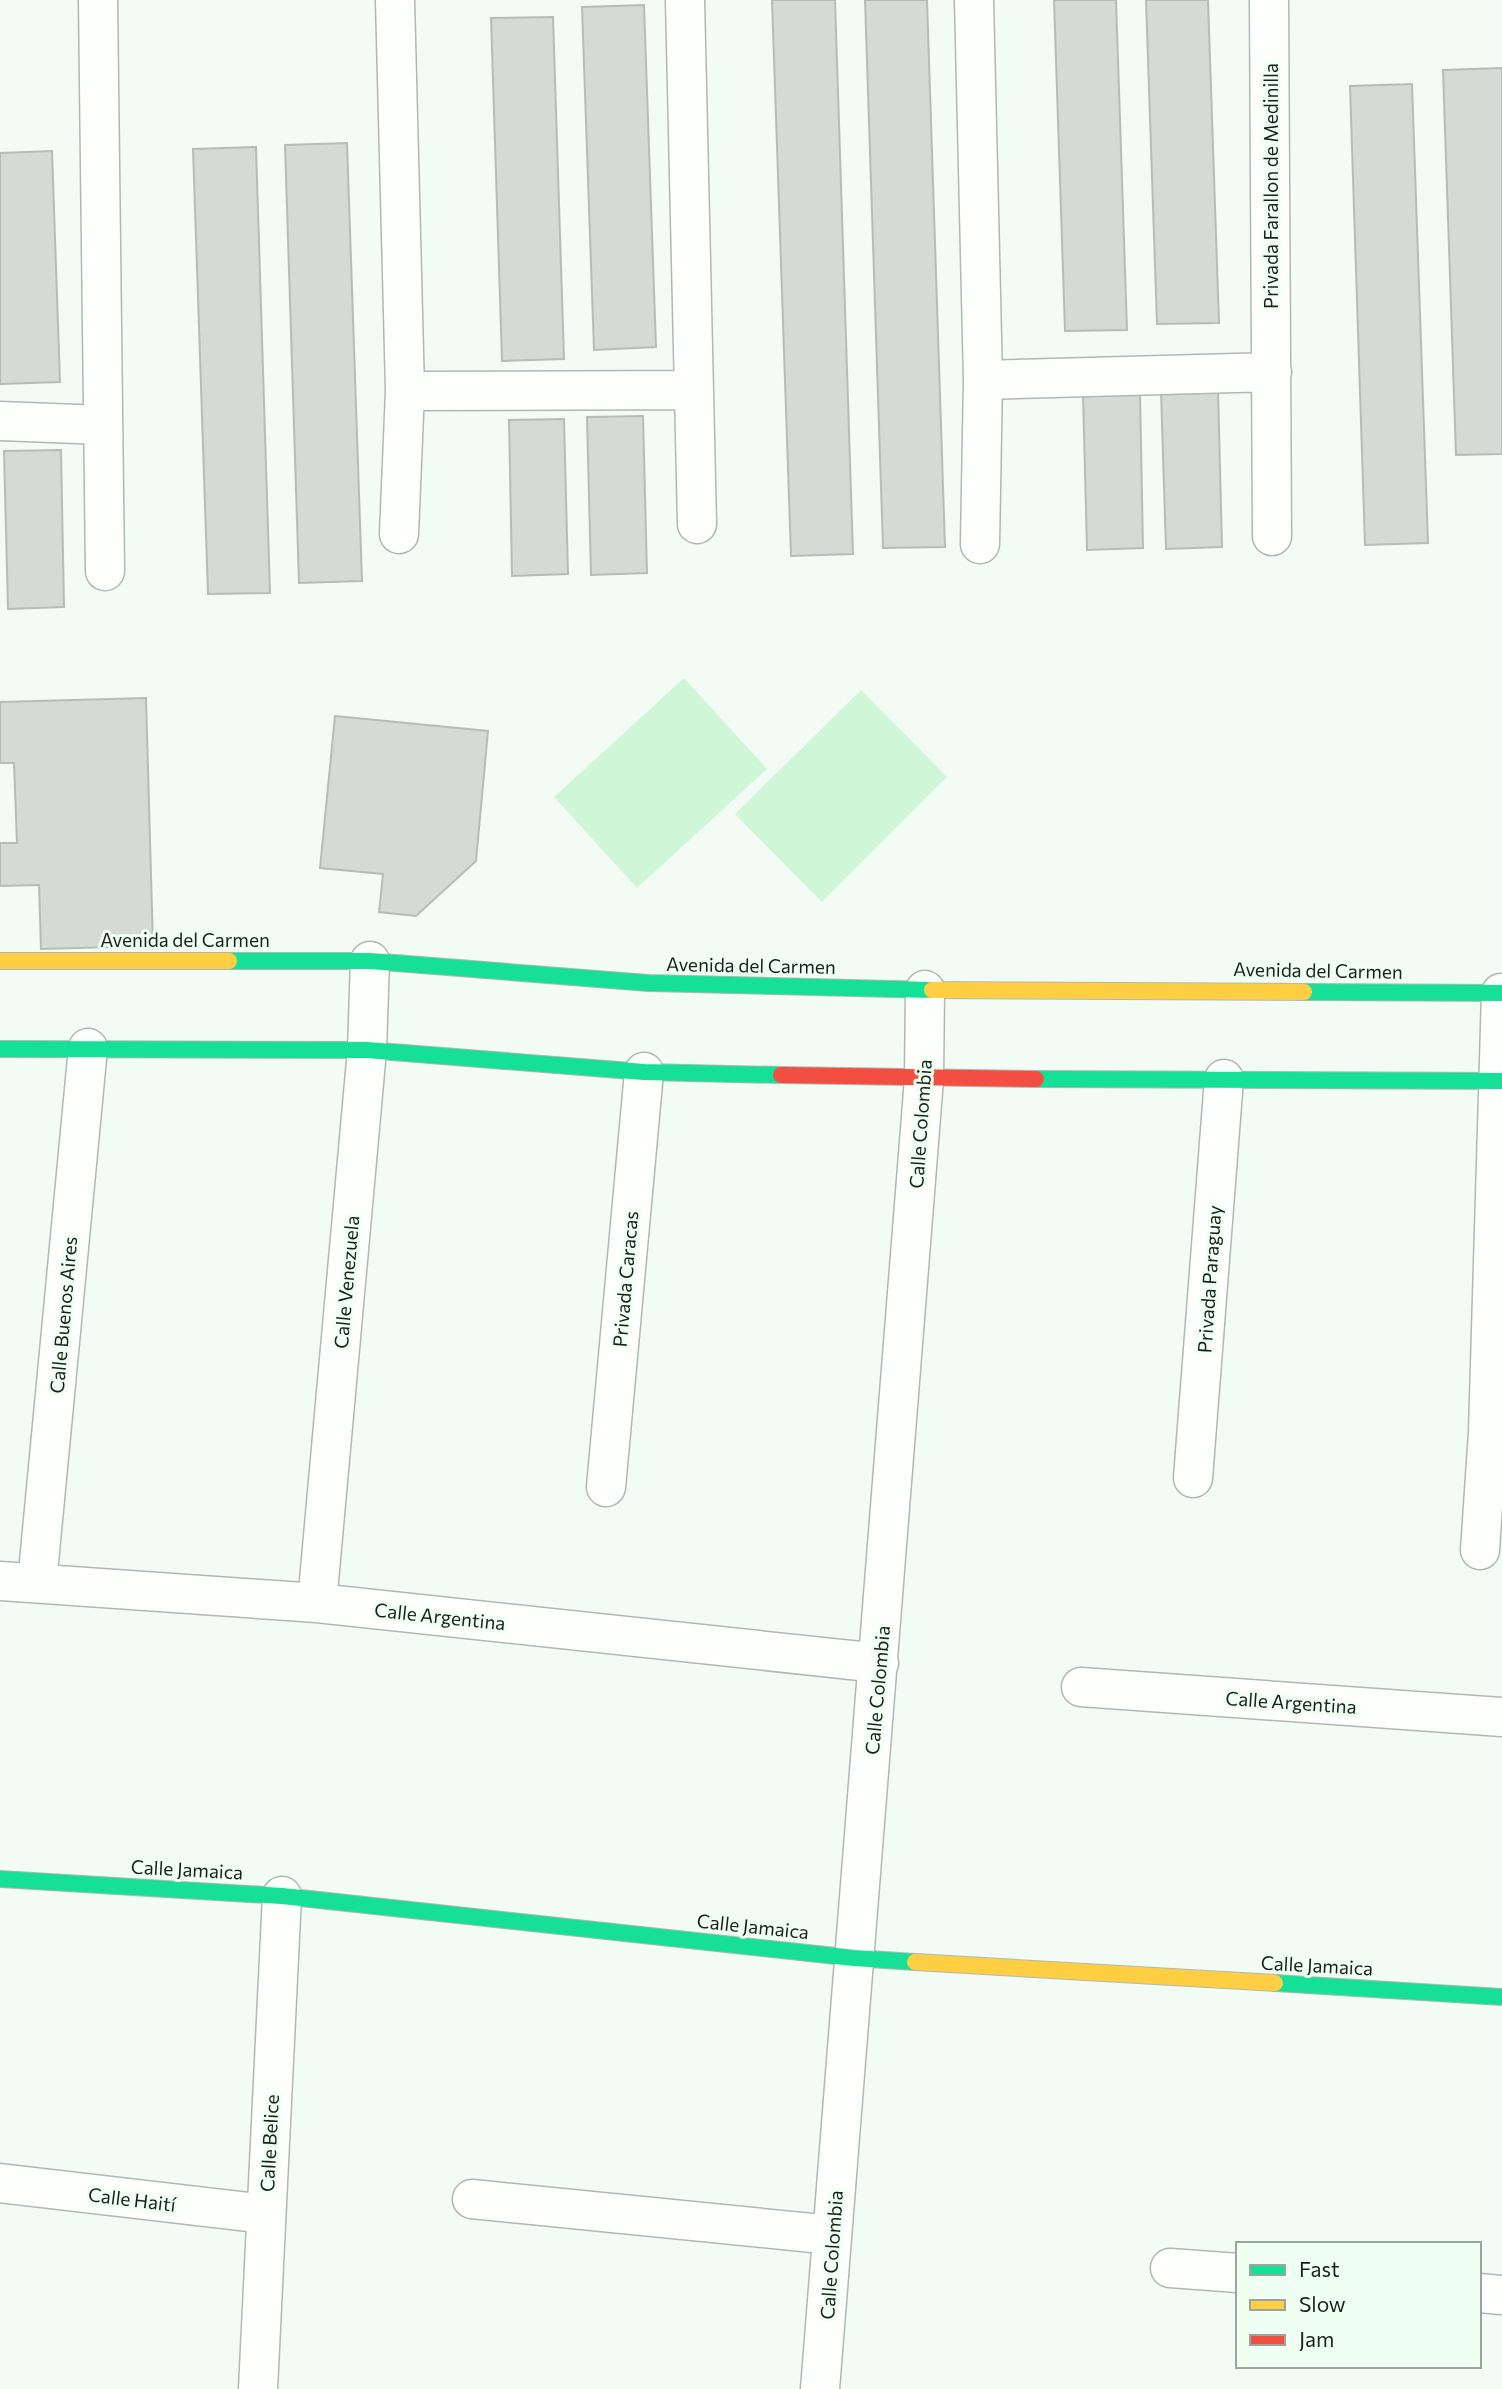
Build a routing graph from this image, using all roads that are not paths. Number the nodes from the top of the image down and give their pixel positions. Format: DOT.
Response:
graph roads {
  1 [pos="98,0"];
  2 [pos="395,0"];
  3 [pos="685,0"];
  4 [pos="974,0"];
  5 [pos="1269,0"];
  6 [pos="1272,372"];
  7 [pos="982,380"];
  8 [pos="694,390"];
  9 [pos="405,391"];
  10 [pos="0,421"];
  11 [pos="103,425"];
  12 [pos="697,523"];
  13 [pos="399,534"];
  14 [pos="1272,536"];
  15 [pos="981,544"];
  16 [pos="104,571"];
  17 [pos="0,961"];
  18 [pos="370,961"];
  19 [pos="925,990"];
  20 [pos="1502,993"];
  21 [pos="88,1048"];
  22 [pos="0,1049"];
  23 [pos="367,1050"];
  24 [pos="644,1072"];
  25 [pos="924,1079"];
  26 [pos="1224,1079"];
  27 [pos="1501,1081"];
  28 [pos="1495,1433"];
  29 [pos="1193,1478"];
  30 [pos="606,1487"];
  31 [pos="1480,1550"];
  32 [pos="19,1582"];
  33 [pos="317,1603"];
  34 [pos="879,1663"];
  35 [pos="1081,1686"];
  36 [pos="1502,1717"];
  37 [pos="0,1879"];
  38 [pos="282,1896"];
  39 [pos="854,1958"];
  40 [pos="1502,1997"];
  41 [pos="0,2183"];
  42 [pos="472,2199"];
  43 [pos="265,2214"];
  44 [pos="832,2235"];
  45 [pos="1170,2268"];
  46 [pos="1236,2273"];
  47 [pos="1481,2293"];
  48 [pos="1502,2295"];
  49 [pos="258,2389"];
  50 [pos="820,2389"];
  1 -- 11 [label="street"];
  2 -- 9 [label="street"];
  3 -- 8 [label="street"];
  4 -- 7 [label="street"];
  5 -- 6 [label="street, Privada Farallon de Medinilla"];
  6 -- 7 [label="street"];
  6 -- 14 [label="street, Privada Farallon de Medinilla"];
  7 -- 15 [label="street"];
  8 -- 9 [label="street"];
  8 -- 12 [label="street"];
  9 -- 13 [label="street"];
  10 -- 11 [label="street"];
  11 -- 16 [label="street"];
  17 -- 18 [label="street, Avenida del Carmen"];
  18 -- 19 [label="street, Avenida del Carmen"];
  18 -- 23 [label="street, Calle Venezuela"];
  19 -- 20 [label="street, Avenida del Carmen"];
  19 -- 25 [label="street, Calle Colombia"];
  20 -- 27 [label="street"];
  21 -- 22 [label="street"];
  21 -- 23 [label="street"];
  21 -- 32 [label="street, Calle Buenos Aires"];
  23 -- 24 [label="street"];
  23 -- 33 [label="street, Calle Venezuela"];
  24 -- 25 [label="street"];
  24 -- 30 [label="street, Privada Caracas"];
  25 -- 26 [label="street"];
  25 -- 34 [label="street, Calle Colombia"];
  26 -- 27 [label="street"];
  26 -- 29 [label="street, Privada Paraguay"];
  27 -- 28 [label="street"];
  28 -- 31 [label="street"];
  32 -- 33 [label="street, Calle Argentina"];
  33 -- 34 [label="street, Calle Argentina"];
  34 -- 39 [label="street, Calle Colombia"];
  35 -- 36 [label="street, Calle Argentina"];
  37 -- 38 [label="street, Calle Jamaica"];
  38 -- 39 [label="street, Calle Jamaica"];
  38 -- 43 [label="street, Calle Belice"];
  39 -- 40 [label="street, Calle Jamaica"];
  39 -- 44 [label="street, Calle Colombia"];
  41 -- 43 [label="street, Calle Haití"];
  42 -- 44 [label="street"];
  43 -- 49 [label="street, Calle Belice"];
  44 -- 50 [label="street, Calle Colombia"];
  45 -- 46 [label="street"];
  47 -- 48 [label="street"];
}
